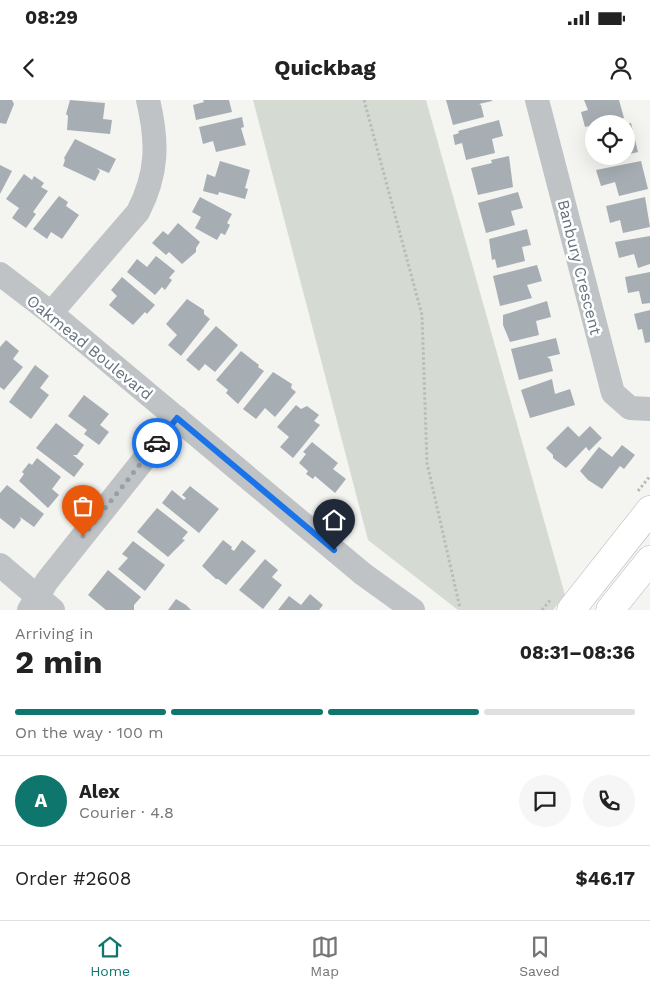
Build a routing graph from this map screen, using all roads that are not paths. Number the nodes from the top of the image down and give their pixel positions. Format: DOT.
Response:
graph roads {
  1 [pos="148,100"];
  2 [pos="537,100"];
  3 [pos="0,274"];
  4 [pos="51,313"];
  5 [pos="650,409"];
  6 [pos="177,418"];
  7 [pos="650,510"];
  8 [pos="650,560"];
  9 [pos="0,565"];
  10 [pos="39,606"];
  11 [pos="412,610"];
  12 [pos="571,610"];
  13 [pos="610,610"];
  1 -- 4 [label="street"];
  2 -- 5 [label="street, Banbury Crescent"];
  3 -- 4 [label="street, Oakmead Boulevard"];
  4 -- 6 [label="street, Oakmead Boulevard"];
  6 -- 10 [label="street"];
  6 -- 11 [label="street, Oakmead Boulevard"];
  7 -- 12 [label="main road"];
  8 -- 13 [label="main road"];
  9 -- 10 [label="street"];
}
